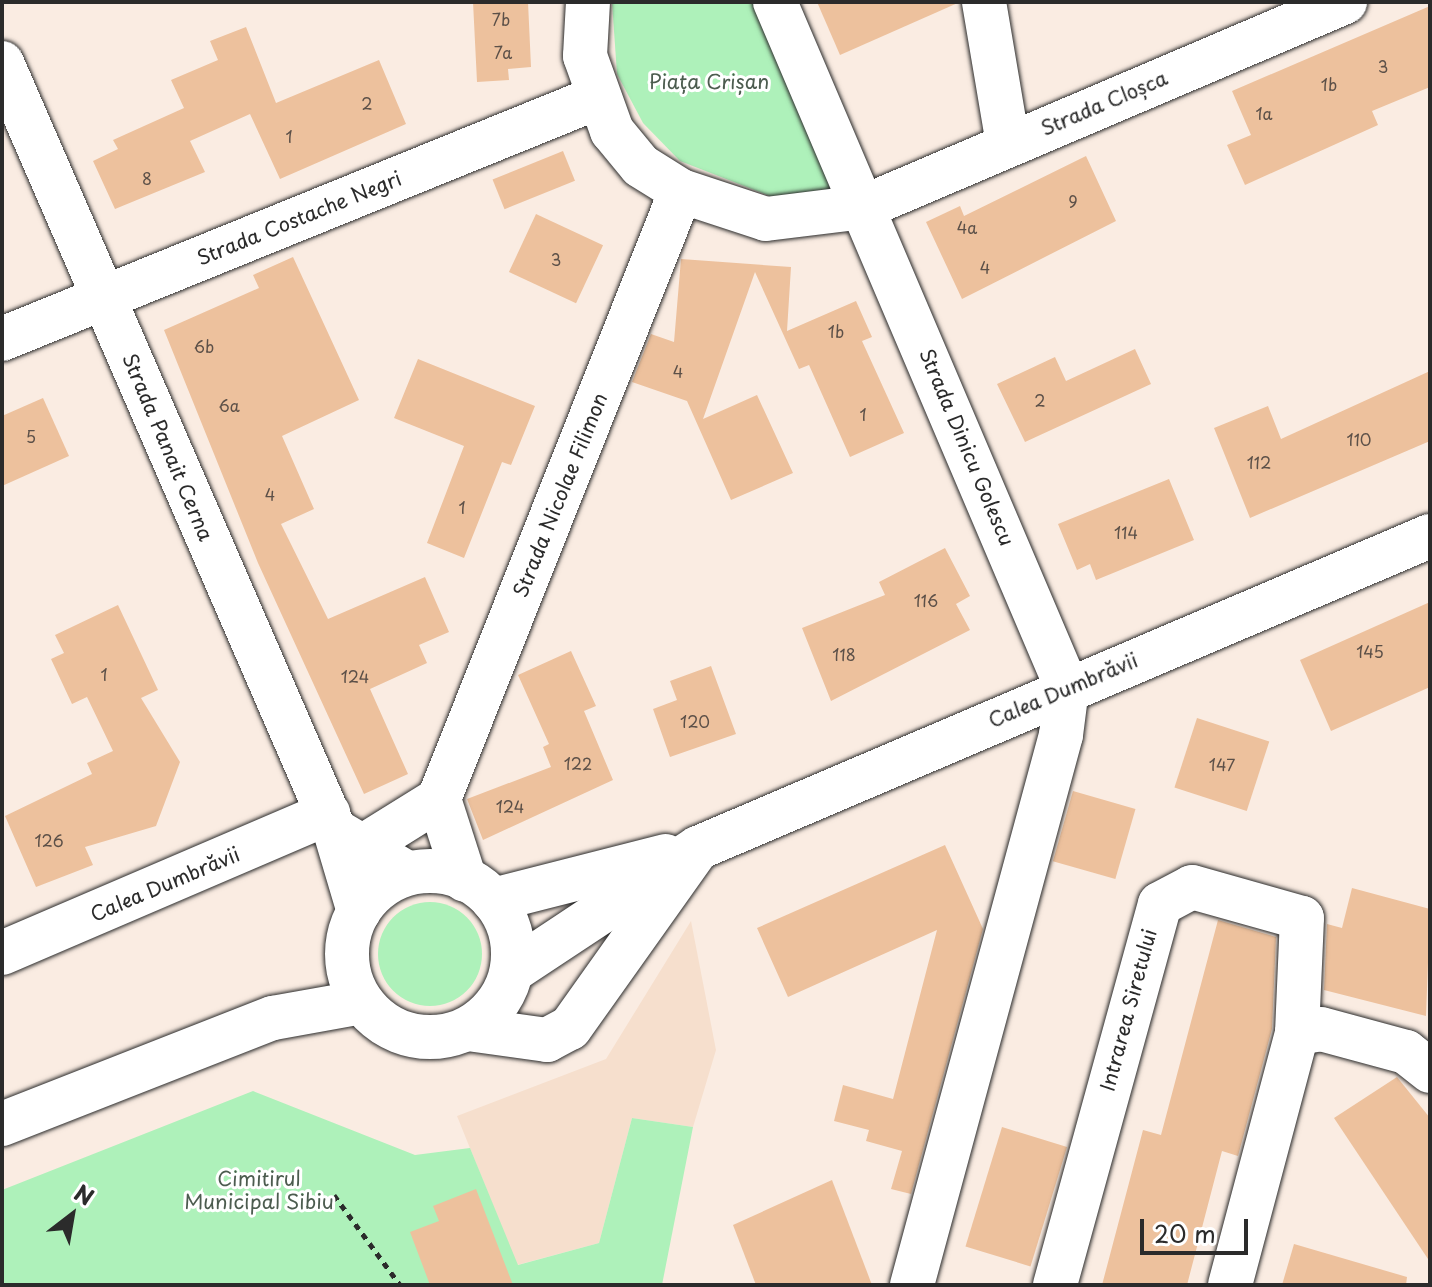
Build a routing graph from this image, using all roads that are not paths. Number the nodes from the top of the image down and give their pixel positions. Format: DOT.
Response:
graph roads {
  1 [pos="588,2"];
  2 [pos="775,2"];
  3 [pos="984,2"];
  4 [pos="1345,2"];
  5 [pos="2,63"];
  6 [pos="596,98"];
  7 [pos="1008,144"];
  8 [pos="681,191"];
  9 [pos="864,207"];
  10 [pos="103,295"];
  11 [pos="2,339"];
  12 [pos="1430,536"];
  13 [pos="1067,688"];
  14 [pos="439,799"];
  15 [pos="342,830"];
  16 [pos="698,848"];
  17 [pos="407,873"];
  18 [pos="479,890"];
  19 [pos="359,912"];
  20 [pos="2,953"];
  21 [pos="512,971"];
  22 [pos="355,982"];
  23 [pos="468,1029"];
  24 [pos="1297,1033"];
  25 [pos="1430,1071"];
  26 [pos="2,1124"];
  27 [pos="912,1285"];
  28 [pos="1055,1285"];
  29 [pos="1230,1285"];
  1 -- 6 [label="street"];
  2 -- 9 [label="street"];
  3 -- 7 [label="street"];
  4 -- 7 [label="street, Strada Cloșca"];
  5 -- 10 [label="street, Strada Panait Cerna"];
  6 -- 8 [label="street"];
  6 -- 10 [label="street, Strada Costache Negri"];
  7 -- 9 [label="street, Strada Cloșca"];
  8 -- 9 [label="street"];
  8 -- 14 [label="street, Strada Nicolae Filimon"];
  9 -- 13 [label="street, Strada Dinicu Golescu"];
  10 -- 11 [label="street, Strada Costache Negri"];
  10 -- 15 [label="street, Strada Panait Cerna"];
  12 -- 13 [label="street, Calea Dumbrăvii"];
  13 -- 16 [label="street, Calea Dumbrăvii"];
  13 -- 27 [label="street"];
  14 -- 15 [label="street"];
  14 -- 18 [label="street"];
  15 -- 17 [label="street"];
  15 -- 19 [label="street, Strada Panait Cerna"];
  15 -- 20 [label="street, Calea Dumbrăvii"];
  16 -- 18 [label="street, Calea Dumbrăvii"];
  16 -- 21 [label="street, Calea Dumbrăvii"];
  16 -- 23 [label="street"];
  17 -- 18 [label="street"];
  17 -- 19 [label="street"];
  18 -- 21 [label="street"];
  19 -- 22 [label="street"];
  21 -- 23 [label="street"];
  22 -- 23 [label="street"];
  22 -- 26 [label="street"];
  24 -- 25 [label="street"];
  24 -- 28 [label="street, Intrarea Siretului"];
  24 -- 29 [label="street, Intrarea Siretului"];
}
